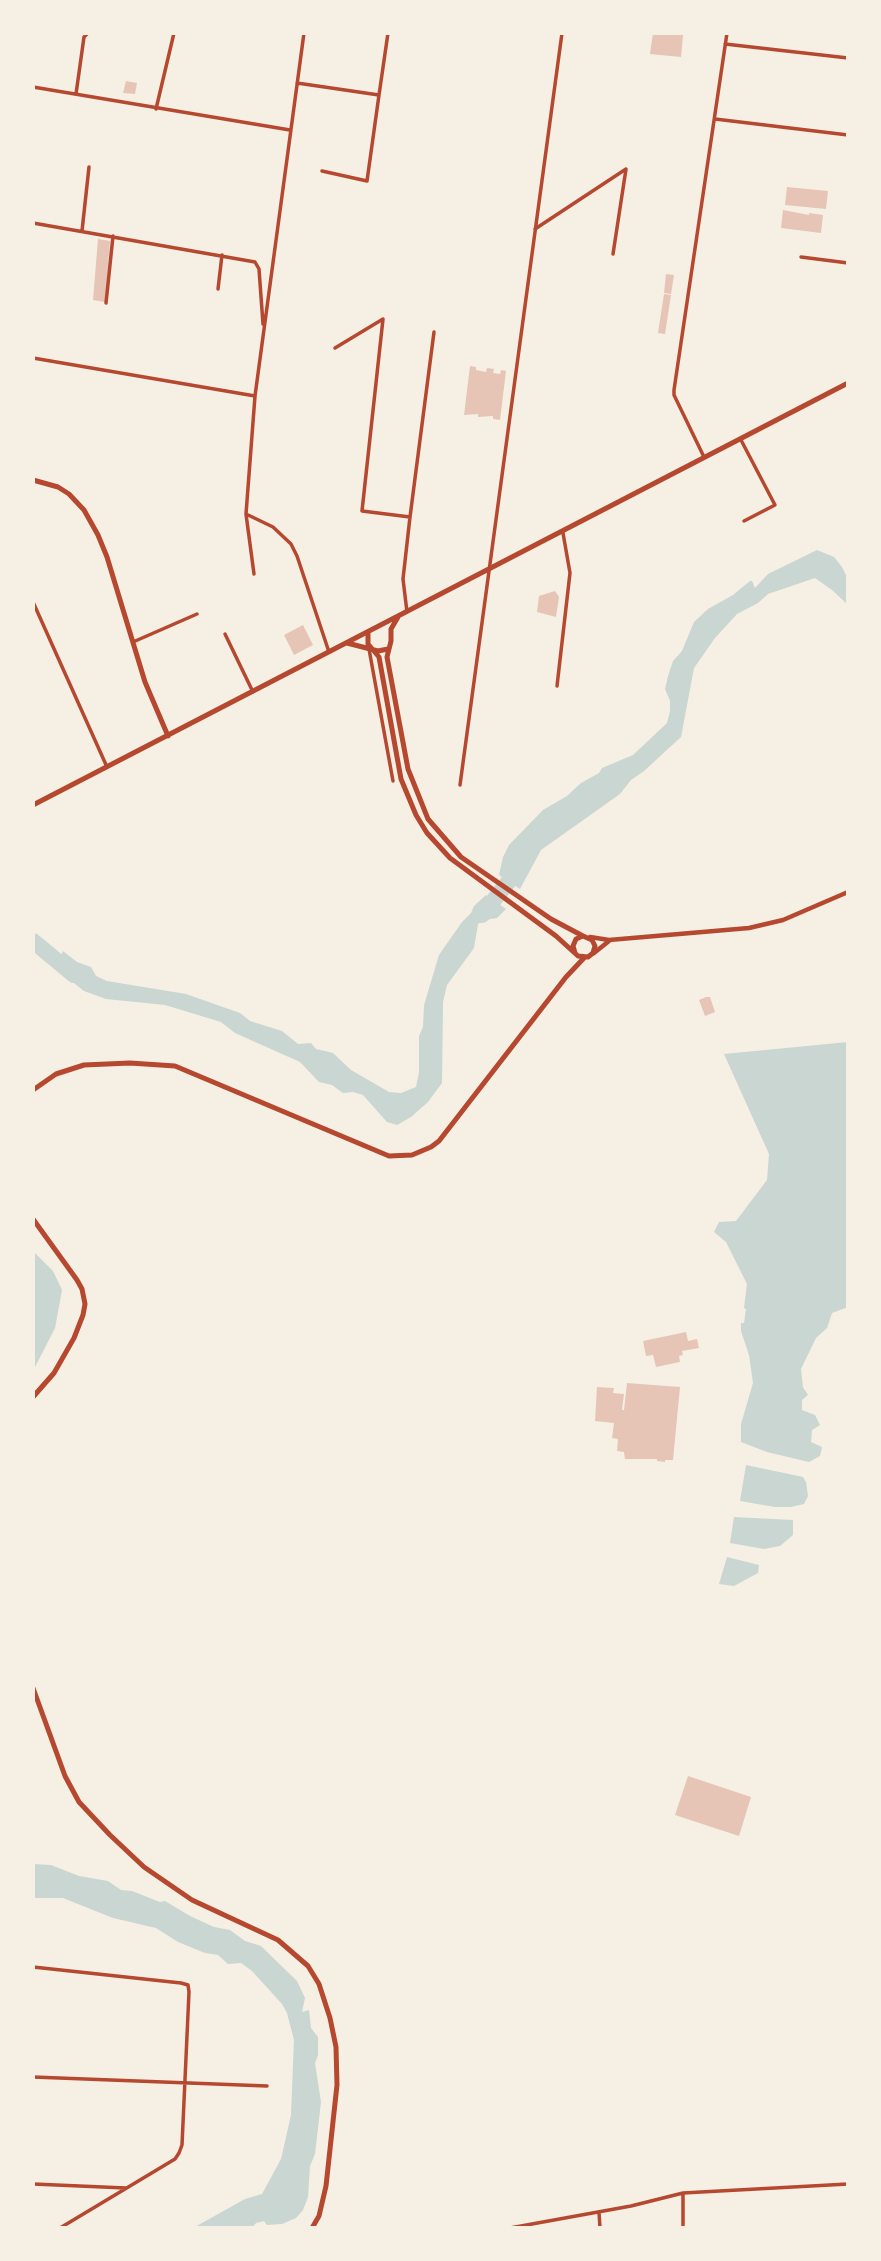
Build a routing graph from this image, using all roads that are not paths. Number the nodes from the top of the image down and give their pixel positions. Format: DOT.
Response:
graph roads {
  1 [pos="88,33"];
  2 [pos="174,33"];
  3 [pos="304,33"];
  4 [pos="388,33"];
  5 [pos="562,33"];
  6 [pos="727,33"];
  7 [pos="725,44"];
  8 [pos="848,58"];
  9 [pos="297,83"];
  10 [pos="33,87"];
  11 [pos="76,94"];
  12 [pos="379,95"];
  13 [pos="156,109"];
  14 [pos="715,119"];
  15 [pos="290,130"];
  16 [pos="848,135"];
  17 [pos="89,167"];
  18 [pos="322,171"];
  19 [pos="33,223"];
  20 [pos="535,229"];
  21 [pos="82,231"];
  22 [pos="113,236"];
  23 [pos="613,254"];
  24 [pos="222,255"];
  25 [pos="802,257"];
  26 [pos="848,263"];
  27 [pos="218,289"];
  28 [pos="106,303"];
  29 [pos="264,332"];
  30 [pos="434,332"];
  31 [pos="335,348"];
  32 [pos="33,358"];
  33 [pos="848,383"];
  34 [pos="255,396"];
  35 [pos="741,440"];
  36 [pos="705,459"];
  37 [pos="33,480"];
  38 [pos="246,514"];
  39 [pos="410,517"];
  40 [pos="744,521"];
  41 [pos="563,533"];
  42 [pos="488,571"];
  43 [pos="254,574"];
  44 [pos="33,602"];
  45 [pos="197,614"];
  46 [pos="404,614"];
  47 [pos="381,625"];
  48 [pos="368,632"];
  49 [pos="391,633"];
  50 [pos="225,634"];
  51 [pos="132,642"];
  52 [pos="347,643"];
  53 [pos="371,649"];
  54 [pos="388,649"];
  55 [pos="330,652"];
  56 [pos="557,686"];
  57 [pos="253,692"];
  58 [pos="168,736"];
  59 [pos="107,767"];
  60 [pos="393,781"];
  61 [pos="460,785"];
  62 [pos="33,805"];
  63 [pos="848,892"];
  64 [pos="586,937"];
  65 [pos="609,940"];
  66 [pos="575,954"];
  67 [pos="587,957"];
  68 [pos="566,977"];
  69 [pos="33,1090"];
  70 [pos="33,1219"];
  71 [pos="33,1397"];
  72 [pos="33,1688"];
  73 [pos="33,1967"];
  74 [pos="33,2077"];
  75 [pos="184,2083"];
  76 [pos="267,2086"];
  77 [pos="33,2184"];
  78 [pos="848,2184"];
  79 [pos="127,2188"];
  80 [pos="683,2193"];
  81 [pos="599,2212"];
  82 [pos="316,2227"];
  83 [pos="60,2228"];
  84 [pos="510,2228"];
  85 [pos="600,2228"];
  86 [pos="683,2228"];
  1 -- 11 [label="street"];
  2 -- 13 [label="street"];
  3 -- 9 [label="street"];
  4 -- 12 [label="street"];
  5 -- 20 [label="street"];
  6 -- 7 [label="street"];
  7 -- 8 [label="street"];
  7 -- 14 [label="street"];
  9 -- 12 [label="street"];
  9 -- 15 [label="street"];
  10 -- 11 [label="street"];
  11 -- 13 [label="street"];
  12 -- 18 [label="street"];
  13 -- 15 [label="street"];
  14 -- 16 [label="street"];
  14 -- 36 [label="street"];
  15 -- 29 [label="street"];
  17 -- 21 [label="street"];
  19 -- 21 [label="street"];
  20 -- 23 [label="street"];
  20 -- 42 [label="street"];
  21 -- 22 [label="street"];
  22 -- 24 [label="street"];
  22 -- 28 [label="street"];
  24 -- 27 [label="street"];
  24 -- 29 [label="street"];
  25 -- 26 [label="street"];
  29 -- 34 [label="street"];
  30 -- 39 [label="street"];
  31 -- 39 [label="street"];
  32 -- 34 [label="street"];
  33 -- 35 [label="main road"];
  34 -- 38 [label="street"];
  35 -- 36 [label="main road"];
  35 -- 40 [label="street"];
  36 -- 41 [label="main road"];
  37 -- 51 [label="main road"];
  38 -- 43 [label="street"];
  38 -- 55 [label="street"];
  39 -- 46 [label="street"];
  41 -- 42 [label="main road"];
  41 -- 56 [label="street"];
  42 -- 46 [label="main road"];
  42 -- 61 [label="street"];
  44 -- 59 [label="street"];
  45 -- 51 [label="street"];
  46 -- 47 [label="main road"];
  46 -- 49 [label="main road"];
  47 -- 48 [label="main road"];
  47 -- 49 [label="main road"];
  48 -- 52 [label="main road"];
  48 -- 53 [label="main road"];
  49 -- 54 [label="main road"];
  50 -- 57 [label="street"];
  51 -- 58 [label="main road"];
  52 -- 53 [label="main road"];
  52 -- 55 [label="main road"];
  53 -- 54 [label="main road"];
  53 -- 60 [label="street"];
  53 -- 66 [label="main road"];
  54 -- 64 [label="main road"];
  55 -- 57 [label="main road"];
  57 -- 58 [label="main road"];
  58 -- 59 [label="main road"];
  59 -- 62 [label="main road"];
  63 -- 65 [label="street"];
  64 -- 65 [label="street"];
  64 -- 66 [label="main road"];
  64 -- 67 [label="main road"];
  65 -- 67 [label="street"];
  66 -- 67 [label="main road"];
  66 -- 68 [label="main road"];
  67 -- 68 [label="main road"];
  68 -- 69 [label="main road"];
  70 -- 71 [label="main road"];
  72 -- 82 [label="main road"];
  73 -- 75 [label="street"];
  74 -- 75 [label="street"];
  75 -- 76 [label="street"];
  75 -- 79 [label="street"];
  77 -- 79 [label="street"];
  78 -- 80 [label="street"];
  79 -- 83 [label="street"];
  80 -- 81 [label="street"];
  80 -- 86 [label="street"];
  81 -- 84 [label="street"];
  81 -- 85 [label="street"];
}
